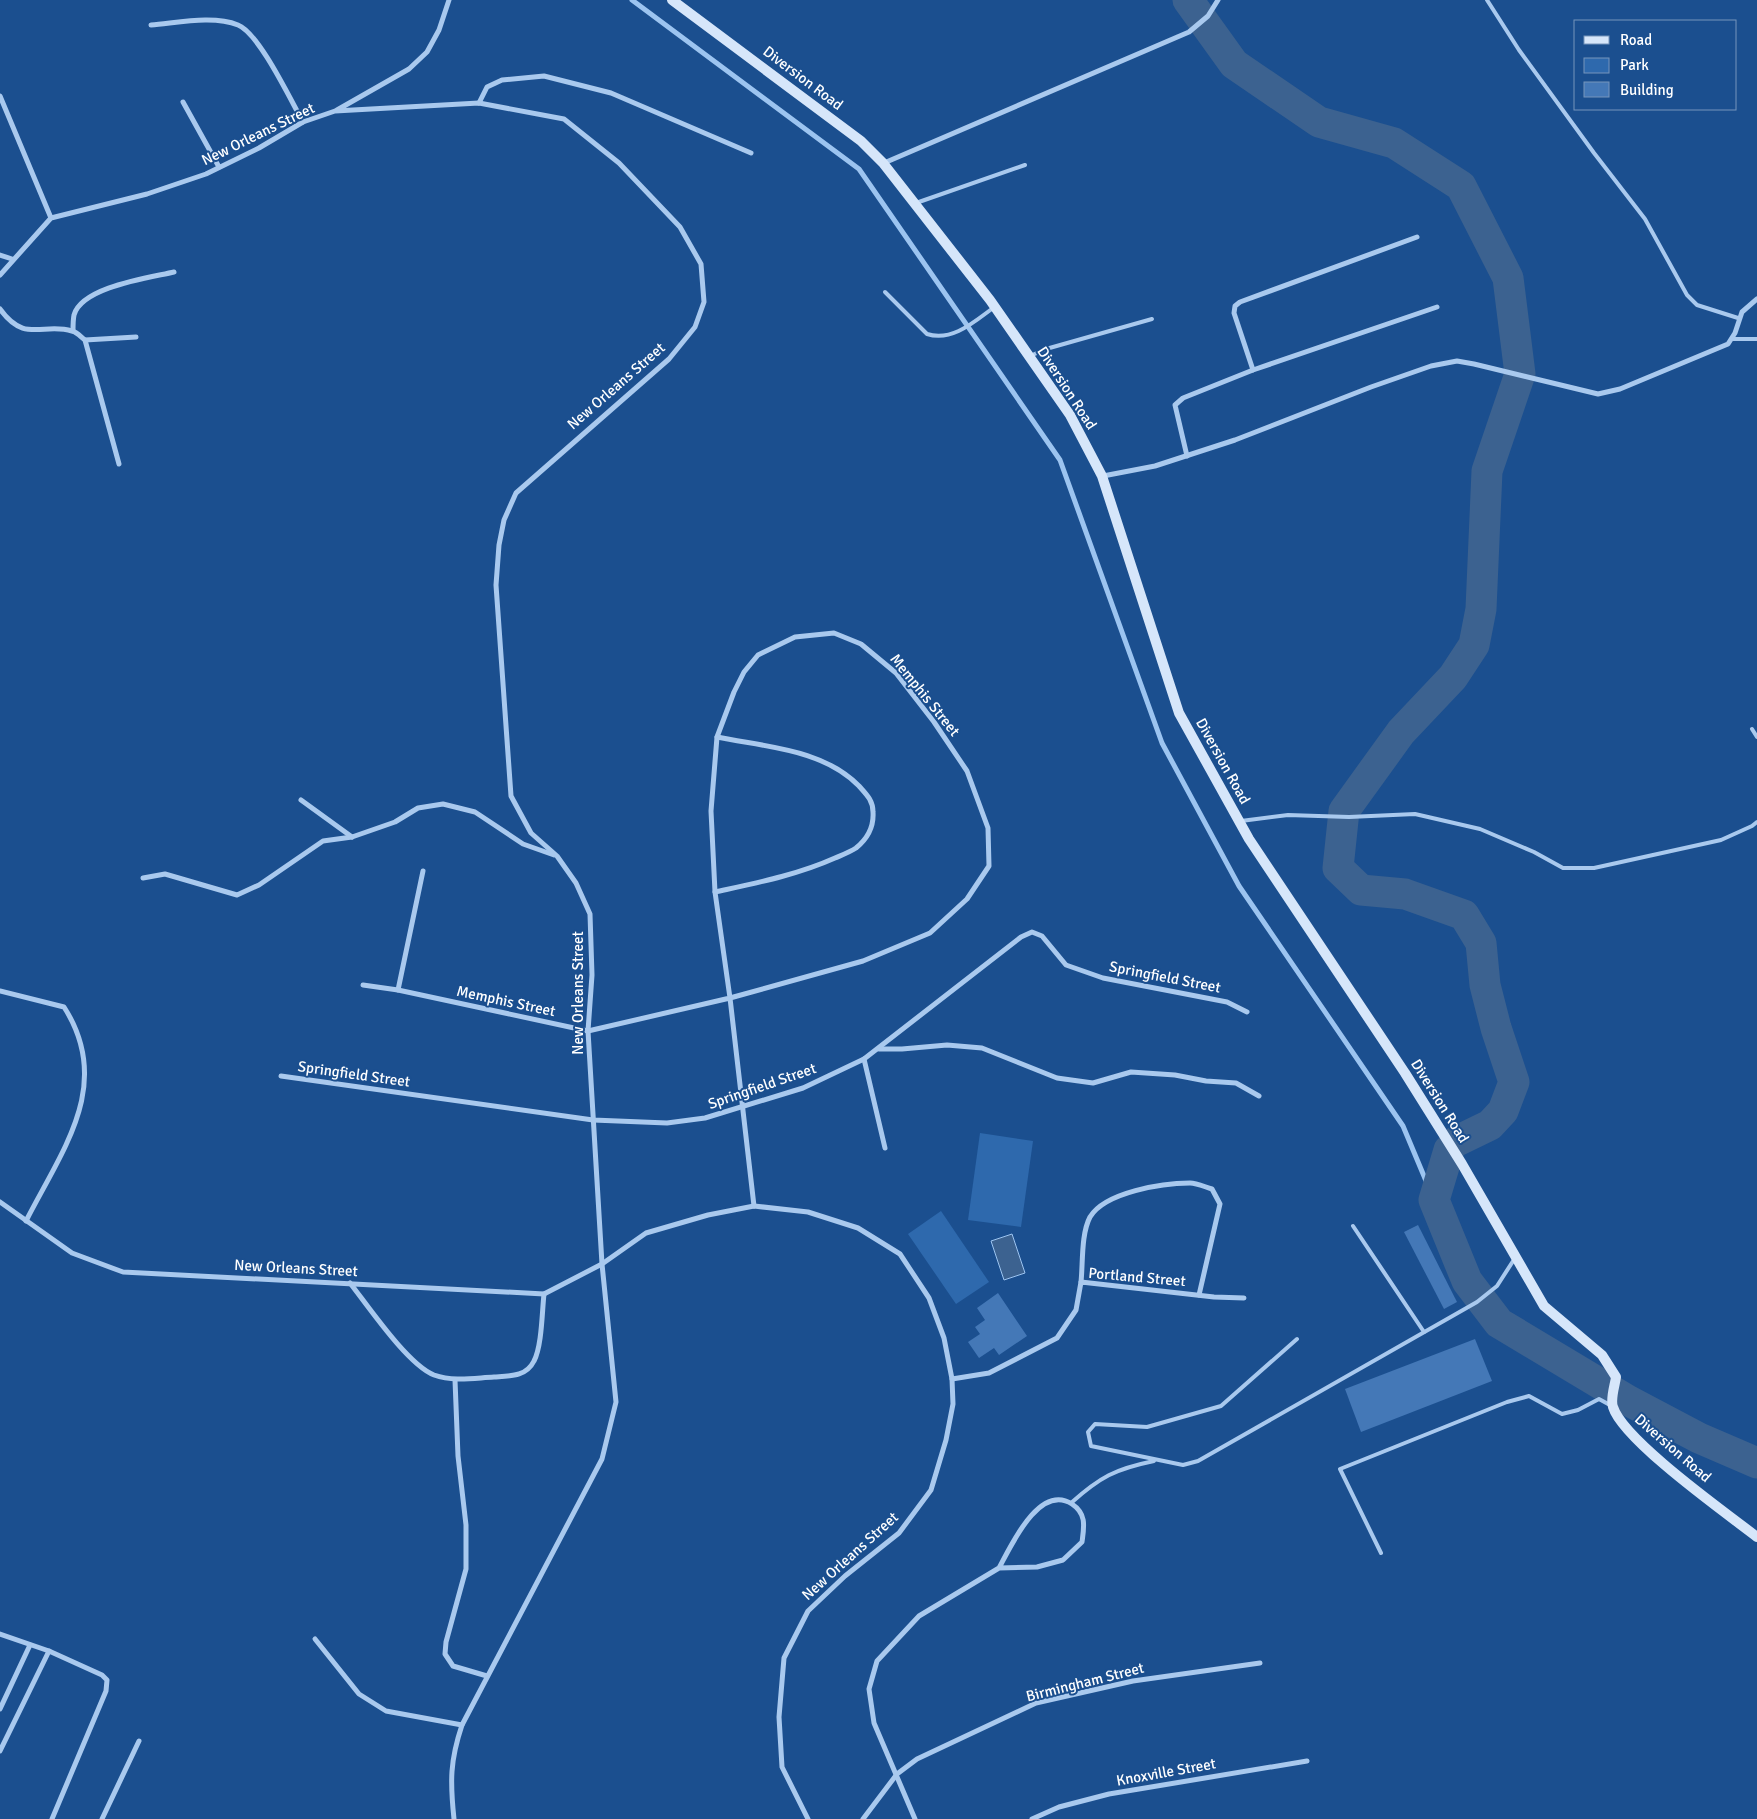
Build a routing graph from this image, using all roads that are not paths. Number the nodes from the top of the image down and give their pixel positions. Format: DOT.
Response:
graph roads {
  1 [pos="449,0"];
  2 [pos="672,0"];
  3 [pos="1218,0"];
  4 [pos="1487,0"];
  5 [pos="151,25"];
  6 [pos="0,96"];
  7 [pos="183,102"];
  8 [pos="479,103"];
  9 [pos="335,111"];
  10 [pos="303,122"];
  11 [pos="751,153"];
  12 [pos="883,163"];
  13 [pos="1025,166"];
  14 [pos="219,167"];
  15 [pos="915,204"];
  16 [pos="51,218"];
  17 [pos="1417,237"];
  18 [pos="0,255"];
  19 [pos="12,260"];
  20 [pos="174,272"];
  21 [pos="0,274"];
  22 [pos="885,292"];
  23 [pos="1757,299"];
  24 [pos="995,307"];
  25 [pos="1437,307"];
  26 [pos="0,309"];
  27 [pos="1738,318"];
  28 [pos="1152,319"];
  29 [pos="73,331"];
  30 [pos="136,337"];
  31 [pos="1733,338"];
  32 [pos="1757,339"];
  33 [pos="85,340"];
  34 [pos="1029,356"];
  35 [pos="1253,370"];
  36 [pos="1187,456"];
  37 [pos="119,464"];
  38 [pos="1102,476"];
  39 [pos="1752,729"];
  40 [pos="1757,737"];
  41 [pos="717,738"];
  42 [pos="301,800"];
  43 [pos="1239,821"];
  44 [pos="1757,822"];
  45 [pos="352,837"];
  46 [pos="557,856"];
  47 [pos="423,871"];
  48 [pos="143,878"];
  49 [pos="715,892"];
  50 [pos="363,985"];
  51 [pos="398,990"];
  52 [pos="0,991"];
  53 [pos="730,998"];
  54 [pos="1247,1012"];
  55 [pos="588,1031"];
  56 [pos="878,1049"];
  57 [pos="864,1059"];
  58 [pos="281,1076"];
  59 [pos="1258,1096"];
  60 [pos="742,1108"];
  61 [pos="594,1120"];
  62 [pos="885,1148"];
  63 [pos="0,1202"];
  64 [pos="754,1206"];
  65 [pos="26,1221"];
  66 [pos="1353,1226"];
  67 [pos="1515,1258"];
  68 [pos="602,1264"];
  69 [pos="1081,1282"];
  70 [pos="350,1283"];
  71 [pos="544,1294"];
  72 [pos="1199,1295"];
  73 [pos="1244,1298"];
  74 [pos="1424,1332"];
  75 [pos="1296,1339"];
  76 [pos="455,1380"];
  77 [pos="952,1380"];
  78 [pos="1612,1402"];
  79 [pos="1157,1460"];
  80 [pos="1071,1503"];
  81 [pos="1757,1537"];
  82 [pos="1381,1553"];
  83 [pos="999,1568"];
  84 [pos="0,1634"];
  85 [pos="315,1640"];
  86 [pos="30,1645"];
  87 [pos="49,1651"];
  88 [pos="1260,1663"];
  89 [pos="487,1676"];
  90 [pos="0,1709"];
  91 [pos="462,1725"];
  92 [pos="140,1741"];
  93 [pos="0,1751"];
  94 [pos="1307,1760"];
  95 [pos="897,1774"];
  96 [pos="52,1819"];
  97 [pos="102,1819"];
  98 [pos="454,1819"];
  99 [pos="808,1819"];
  100 [pos="864,1819"];
  101 [pos="915,1819"];
  102 [pos="1032,1819"];
  1 -- 9 [label="street"];
  2 -- 12 [label="street, Diversion Road"];
  3 -- 12 [label="street"];
  4 -- 27 [label="lane"];
  5 -- 10 [label="street"];
  6 -- 16 [label="street"];
  7 -- 14 [label="street"];
  8 -- 9 [label="street, New Orleans Street"];
  8 -- 11 [label="street"];
  8 -- 46 [label="street, New Orleans Street"];
  9 -- 10 [label="street, New Orleans Street"];
  10 -- 14 [label="street, New Orleans Street"];
  12 -- 15 [label="street, Diversion Road"];
  13 -- 15 [label="lane"];
  14 -- 16 [label="street, New Orleans Street"];
  15 -- 24 [label="street, Diversion Road"];
  16 -- 19 [label="street"];
  17 -- 35 [label="street"];
  18 -- 19 [label="street"];
  19 -- 21 [label="street"];
  20 -- 29 [label="street"];
  22 -- 24 [label="lane"];
  23 -- 27 [label="street"];
  24 -- 34 [label="street, Diversion Road"];
  25 -- 35 [label="street"];
  26 -- 29 [label="street"];
  27 -- 31 [label="street"];
  28 -- 34 [label="lane"];
  29 -- 33 [label="street"];
  30 -- 33 [label="street"];
  31 -- 32 [label="lane"];
  31 -- 36 [label="street"];
  33 -- 37 [label="street"];
  34 -- 38 [label="street, Diversion Road"];
  35 -- 36 [label="street"];
  36 -- 38 [label="street"];
  38 -- 43 [label="street, Diversion Road"];
  39 -- 40 [label="lane"];
  41 -- 49 [label="street, Memphis Street"];
  41 -- 49 [label="street"];
  41 -- 53 [label="street, Memphis Street"];
  42 -- 45 [label="street"];
  43 -- 44 [label="lane"];
  43 -- 67 [label="street, Diversion Road"];
  45 -- 46 [label="street"];
  45 -- 48 [label="street"];
  46 -- 55 [label="street, New Orleans Street"];
  47 -- 51 [label="street"];
  49 -- 53 [label="street, Memphis Street"];
  50 -- 51 [label="street, Memphis Street"];
  51 -- 55 [label="street, Memphis Street"];
  52 -- 65 [label="street"];
  53 -- 55 [label="street, Memphis Street"];
  53 -- 60 [label="street"];
  54 -- 56 [label="street, Springfield Street"];
  55 -- 61 [label="street, New Orleans Street"];
  56 -- 57 [label="street, Springfield Street"];
  56 -- 59 [label="street"];
  57 -- 60 [label="street, Springfield Street"];
  57 -- 62 [label="street"];
  58 -- 61 [label="street, Springfield Street"];
  60 -- 61 [label="street, Springfield Street"];
  60 -- 64 [label="street"];
  61 -- 68 [label="street, New Orleans Street"];
  63 -- 65 [label="street, New Orleans Street"];
  64 -- 68 [label="street, New Orleans Street"];
  64 -- 77 [label="street, New Orleans Street"];
  65 -- 70 [label="street, New Orleans Street"];
  66 -- 74 [label="lane"];
  67 -- 74 [label="lane"];
  67 -- 78 [label="street, Diversion Road"];
  68 -- 71 [label="street, New Orleans Street"];
  68 -- 89 [label="street, New Orleans Street"];
  69 -- 72 [label="street, Portland Street"];
  69 -- 72 [label="street"];
  69 -- 77 [label="street, Portland Street"];
  70 -- 71 [label="street, New Orleans Street"];
  70 -- 76 [label="street"];
  71 -- 76 [label="street"];
  72 -- 73 [label="street, Portland Street"];
  74 -- 79 [label="lane"];
  75 -- 79 [label="lane"];
  76 -- 89 [label="street"];
  77 -- 99 [label="street, New Orleans Street"];
  78 -- 81 [label="street, Diversion Road"];
  78 -- 82 [label="lane"];
  79 -- 80 [label="lane"];
  80 -- 83 [label="street"];
  80 -- 83 [label="street"];
  83 -- 95 [label="street"];
  84 -- 86 [label="street"];
  85 -- 91 [label="street"];
  86 -- 87 [label="street"];
  86 -- 90 [label="street"];
  87 -- 93 [label="street"];
  87 -- 96 [label="street"];
  88 -- 95 [label="street, Birmingham Street"];
  89 -- 91 [label="street, New Orleans Street"];
  91 -- 98 [label="street, New Orleans Street"];
  92 -- 97 [label="street"];
  94 -- 102 [label="street, Knoxville Street"];
  95 -- 100 [label="street, Birmingham Street"];
  95 -- 101 [label="street"];
}
